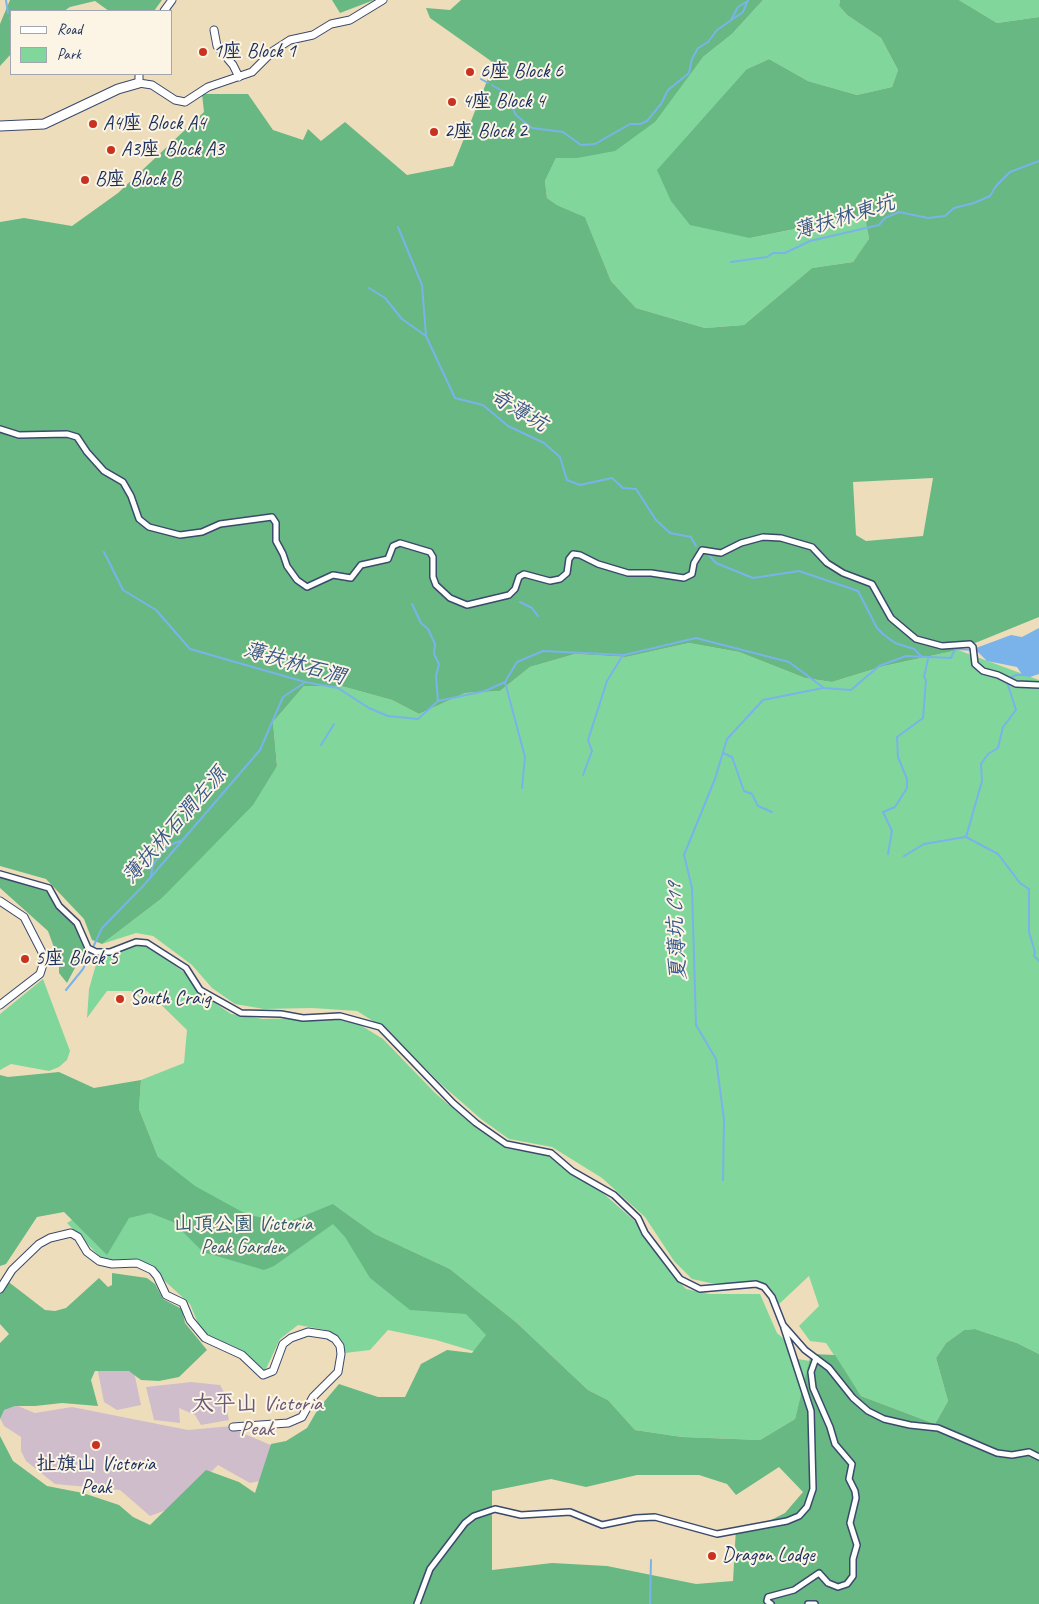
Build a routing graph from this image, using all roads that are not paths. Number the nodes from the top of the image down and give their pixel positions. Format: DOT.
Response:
graph roads {
  1 [pos="382,0"];
  2 [pos="214,30"];
  3 [pos="239,77"];
  4 [pos="139,78"];
  5 [pos="0,126"];
  6 [pos="0,429"];
  7 [pos="1039,685"];
  8 [pos="0,874"];
  9 [pos="0,902"];
  10 [pos="0,1005"];
  11 [pos="0,1289"];
  12 [pos="783,1326"];
  13 [pos="816,1358"];
  14 [pos="233,1427"];
  15 [pos="1039,1458"];
  16 [pos="417,1604"];
  17 [pos="771,1604"];
  18 [pos="808,1604"];
  19 [pos="815,1604"];
  1 -- 3 [label="street"];
  2 -- 3 [label="street"];
  3 -- 4 [label="street"];
  4 -- 5 [label="street"];
  6 -- 7 [label="street"];
  8 -- 12 [label="street"];
  9 -- 10 [label="street"];
  11 -- 14 [label="street"];
  12 -- 13 [label="street"];
  12 -- 16 [label="street"];
  13 -- 15 [label="street"];
  13 -- 17 [label="street"];
  18 -- 19 [label="street"];
}
